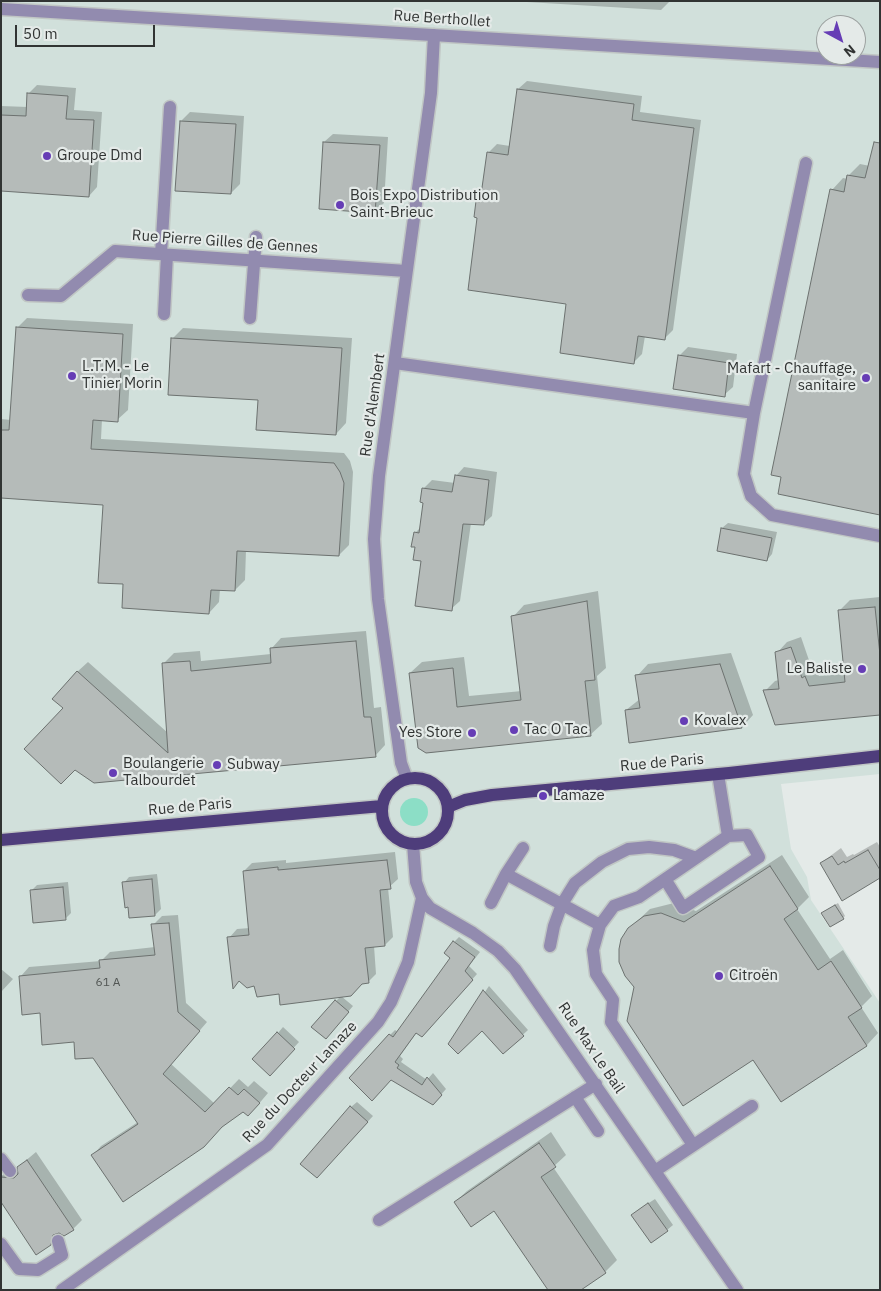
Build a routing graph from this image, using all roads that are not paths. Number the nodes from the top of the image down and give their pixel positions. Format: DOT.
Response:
graph roads {
  1 [pos="1,9"];
  2 [pos="434,35"];
  3 [pos="880,62"];
  4 [pos="170,107"];
  5 [pos="806,163"];
  6 [pos="256,238"];
  7 [pos="164,254"];
  8 [pos="255,261"];
  9 [pos="406,271"];
  10 [pos="28,295"];
  11 [pos="164,314"];
  12 [pos="250,318"];
  13 [pos="395,363"];
  14 [pos="754,413"];
  15 [pos="880,536"];
  16 [pos="880,756"];
  17 [pos="718,774"];
  18 [pos="407,779"];
  19 [pos="382,806"];
  20 [pos="448,807"];
  21 [pos="728,836"];
  22 [pos="1,840"];
  23 [pos="413,844"];
  24 [pos="523,848"];
  25 [pos="696,858"];
  26 [pos="506,874"];
  27 [pos="665,879"];
  28 [pos="422,898"];
  29 [pos="492,903"];
  30 [pos="562,904"];
  31 [pos="600,925"];
  32 [pos="550,946"];
  33 [pos="596,1084"];
  34 [pos="575,1097"];
  35 [pos="752,1106"];
  36 [pos="598,1131"];
  37 [pos="693,1145"];
  38 [pos="1,1159"];
  39 [pos="655,1170"];
  40 [pos="10,1171"];
  41 [pos="379,1220"];
  42 [pos="58,1241"];
  43 [pos="1,1244"];
  44 [pos="62,1290"];
  45 [pos="736,1290"];
  1 -- 2 [label="street, Rue Berthollet"];
  2 -- 3 [label="street, Rue Berthollet"];
  2 -- 9 [label="street, Rue d'Alembert"];
  4 -- 7 [label="street"];
  5 -- 14 [label="street"];
  6 -- 8 [label="street"];
  7 -- 8 [label="street, Rue Pierre Gilles de Gennes"];
  7 -- 10 [label="street, Rue Pierre Gilles de Gennes"];
  7 -- 11 [label="street"];
  8 -- 9 [label="street, Rue Pierre Gilles de Gennes"];
  8 -- 12 [label="street"];
  9 -- 13 [label="street, Rue d'Alembert"];
  13 -- 14 [label="street"];
  13 -- 18 [label="street, Rue d'Alembert"];
  14 -- 15 [label="street"];
  16 -- 17 [label="main road, Rue de Paris"];
  17 -- 20 [label="main road, Rue de Paris"];
  17 -- 21 [label="street"];
  18 -- 19 [label="main road"];
  18 -- 20 [label="main road"];
  19 -- 22 [label="main road, Rue de Paris"];
  19 -- 23 [label="main road"];
  20 -- 23 [label="main road"];
  21 -- 25 [label="street"];
  21 -- 27 [label="street"];
  23 -- 28 [label="street"];
  24 -- 26 [label="street"];
  25 -- 27 [label="street"];
  25 -- 30 [label="street"];
  26 -- 29 [label="street"];
  26 -- 30 [label="street"];
  27 -- 31 [label="street"];
  28 -- 33 [label="street, Rue Max Le Bail"];
  28 -- 44 [label="street, Rue du Docteur Lamaze"];
  30 -- 31 [label="street"];
  30 -- 32 [label="street"];
  31 -- 37 [label="street"];
  33 -- 34 [label="street"];
  33 -- 39 [label="street, Rue Max Le Bail"];
  34 -- 36 [label="street"];
  34 -- 41 [label="street"];
  35 -- 37 [label="street"];
  37 -- 39 [label="street"];
  38 -- 40 [label="street"];
  39 -- 45 [label="street, Rue Max Le Bail"];
  42 -- 43 [label="street"];
}
